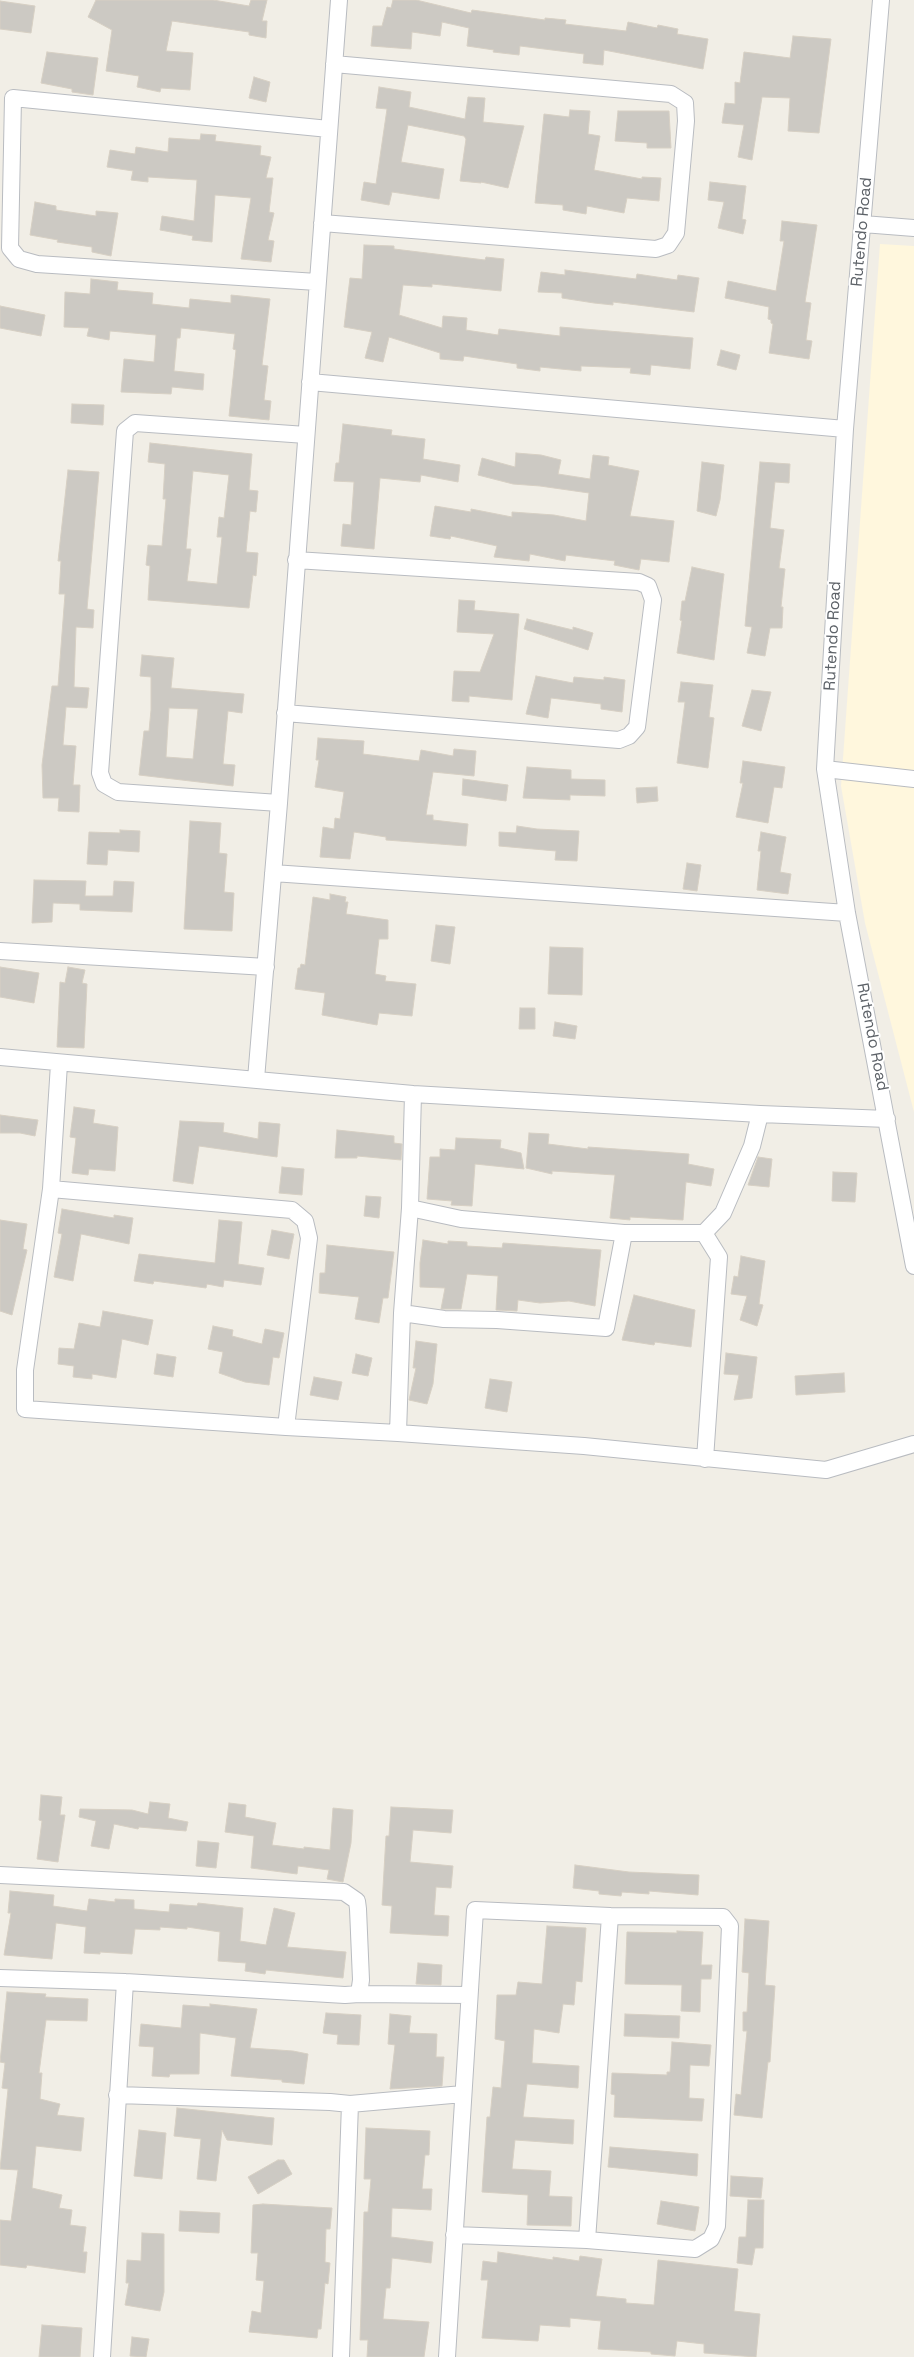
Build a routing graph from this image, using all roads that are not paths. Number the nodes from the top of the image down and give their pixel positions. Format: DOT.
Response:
graph roads {
  1 [pos="339,0"];
  2 [pos="881,0"];
  3 [pos="334,64"];
  4 [pos="329,128"];
  5 [pos="322,223"];
  6 [pos="863,224"];
  7 [pos="914,228"];
  8 [pos="317,282"];
  9 [pos="310,382"];
  10 [pos="845,429"];
  11 [pos="306,435"];
  12 [pos="296,560"];
  13 [pos="285,713"];
  14 [pos="825,770"];
  15 [pos="914,780"];
  16 [pos="279,803"];
  17 [pos="273,873"];
  18 [pos="848,913"];
  19 [pos="0,950"];
  20 [pos="266,967"];
  21 [pos="0,1057"];
  22 [pos="59,1064"];
  23 [pos="256,1079"];
  24 [pos="414,1094"];
  25 [pos="760,1114"];
  26 [pos="887,1118"];
  27 [pos="51,1189"];
  28 [pos="410,1208"];
  29 [pos="624,1233"];
  30 [pos="704,1233"];
  31 [pos="914,1266"];
  32 [pos="402,1313"];
  33 [pos="286,1427"];
  34 [pos="398,1433"];
  35 [pos="914,1444"];
  36 [pos="705,1459"];
  37 [pos="0,1875"];
  38 [pos="610,1916"];
  39 [pos="0,1978"];
  40 [pos="125,1982"];
  41 [pos="359,1994"];
  42 [pos="469,1995"];
  43 [pos="463,2094"];
  44 [pos="117,2095"];
  45 [pos="350,2104"];
  46 [pos="454,2235"];
  47 [pos="587,2240"];
  48 [pos="102,2357"];
  49 [pos="341,2357"];
  50 [pos="447,2357"];
  1 -- 3 [label="street"];
  2 -- 6 [label="street, Rutendo Road"];
  3 -- 4 [label="street"];
  3 -- 5 [label="street"];
  4 -- 5 [label="street"];
  4 -- 8 [label="street"];
  5 -- 8 [label="street"];
  6 -- 7 [label="street"];
  6 -- 10 [label="street, Rutendo Road"];
  8 -- 9 [label="street"];
  9 -- 10 [label="street"];
  9 -- 11 [label="street"];
  10 -- 14 [label="street, Rutendo Road"];
  11 -- 12 [label="street"];
  11 -- 16 [label="street"];
  12 -- 13 [label="street"];
  12 -- 13 [label="street"];
  13 -- 16 [label="street"];
  14 -- 15 [label="street"];
  14 -- 18 [label="street, Rutendo Road"];
  16 -- 17 [label="street"];
  17 -- 18 [label="street"];
  17 -- 20 [label="street"];
  18 -- 26 [label="street, Rutendo Road"];
  19 -- 20 [label="street"];
  20 -- 23 [label="street"];
  21 -- 22 [label="street"];
  22 -- 23 [label="street"];
  22 -- 27 [label="street"];
  23 -- 24 [label="street"];
  24 -- 25 [label="street"];
  24 -- 28 [label="street"];
  25 -- 26 [label="street"];
  25 -- 30 [label="street"];
  26 -- 31 [label="street, Rutendo Road"];
  27 -- 33 [label="street"];
  27 -- 33 [label="street"];
  28 -- 29 [label="street"];
  28 -- 32 [label="street"];
  29 -- 30 [label="street"];
  29 -- 32 [label="street"];
  30 -- 36 [label="street"];
  32 -- 34 [label="street"];
  33 -- 34 [label="street"];
  34 -- 36 [label="street"];
  35 -- 36 [label="street"];
  37 -- 41 [label="street"];
  38 -- 42 [label="street"];
  38 -- 47 [label="street"];
  38 -- 47 [label="street"];
  39 -- 40 [label="street"];
  40 -- 41 [label="street"];
  40 -- 44 [label="street"];
  41 -- 42 [label="street"];
  42 -- 43 [label="street"];
  43 -- 45 [label="street"];
  43 -- 46 [label="street"];
  44 -- 45 [label="street"];
  44 -- 48 [label="street"];
  45 -- 49 [label="street"];
  46 -- 47 [label="street"];
  46 -- 50 [label="street"];
}
